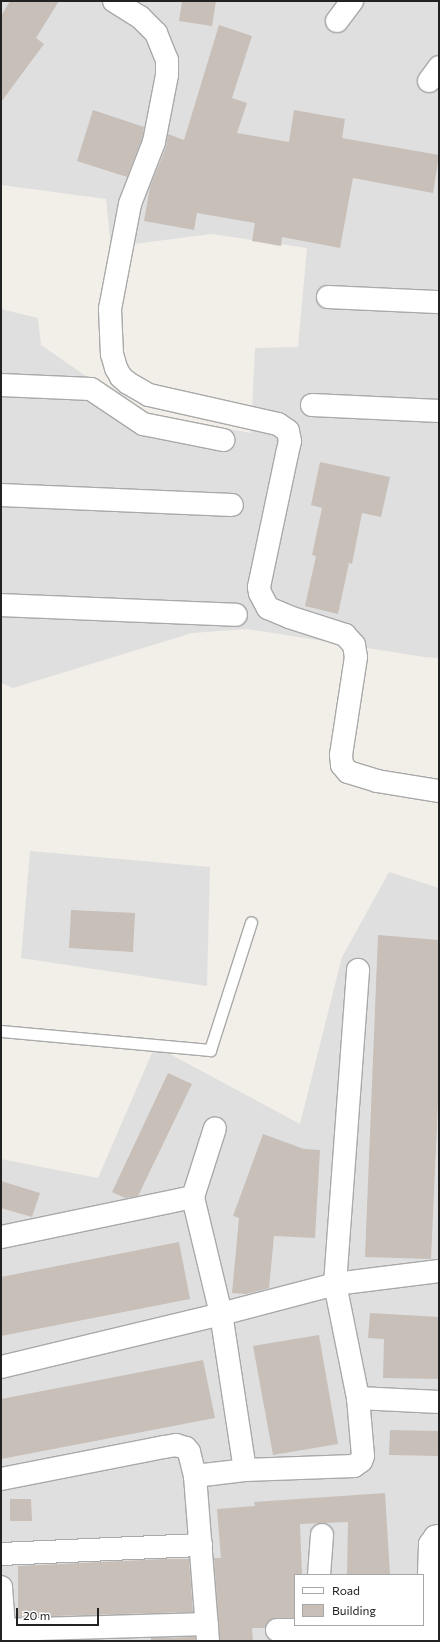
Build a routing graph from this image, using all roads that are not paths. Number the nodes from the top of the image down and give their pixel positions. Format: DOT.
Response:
graph roads {
  1 [pos="114,1"];
  2 [pos="338,1"];
  3 [pos="352,1"];
  4 [pos="328,297"];
  5 [pos="439,302"];
  6 [pos="1,385"];
  7 [pos="312,405"];
  8 [pos="439,411"];
  9 [pos="222,440"];
  10 [pos="1,495"];
  11 [pos="232,505"];
  12 [pos="1,605"];
  13 [pos="236,615"];
  14 [pos="439,792"];
  15 [pos="251,922"];
  16 [pos="358,970"];
  17 [pos="1,1031"];
  18 [pos="215,1128"];
  19 [pos="193,1197"];
  20 [pos="1,1237"];
  21 [pos="439,1271"];
  22 [pos="334,1284"];
  23 [pos="221,1314"];
  24 [pos="1,1367"];
  25 [pos="358,1398"];
  26 [pos="439,1402"];
  27 [pos="245,1470"];
  28 [pos="196,1476"];
  29 [pos="1,1479"];
  30 [pos="322,1535"];
  31 [pos="439,1536"];
  32 [pos="201,1545"];
  33 [pos="1,1554"];
  34 [pos="319,1574"];
  35 [pos="1,1587"];
  36 [pos="316,1628"];
  37 [pos="277,1630"];
  38 [pos="433,1632"];
  39 [pos="207,1633"];
  40 [pos="4,1636"];
  1 -- 14 [label="street"];
  2 -- 3 [label="street"];
  4 -- 5 [label="street"];
  6 -- 9 [label="street"];
  7 -- 8 [label="street"];
  10 -- 11 [label="street"];
  12 -- 13 [label="street"];
  15 -- 17 [label="lane"];
  16 -- 22 [label="street"];
  18 -- 19 [label="street"];
  19 -- 20 [label="street"];
  19 -- 23 [label="street"];
  21 -- 22 [label="street"];
  22 -- 23 [label="street"];
  22 -- 25 [label="street"];
  23 -- 24 [label="street"];
  23 -- 27 [label="street"];
  25 -- 26 [label="street"];
  25 -- 27 [label="street"];
  27 -- 28 [label="street"];
  28 -- 29 [label="street"];
  28 -- 32 [label="street"];
  30 -- 34 [label="street"];
  31 -- 38 [label="street"];
  32 -- 33 [label="street"];
  32 -- 39 [label="street"];
  35 -- 40 [label="street"];
  36 -- 37 [label="street"];
  36 -- 38 [label="street"];
  39 -- 40 [label="street"];
}
